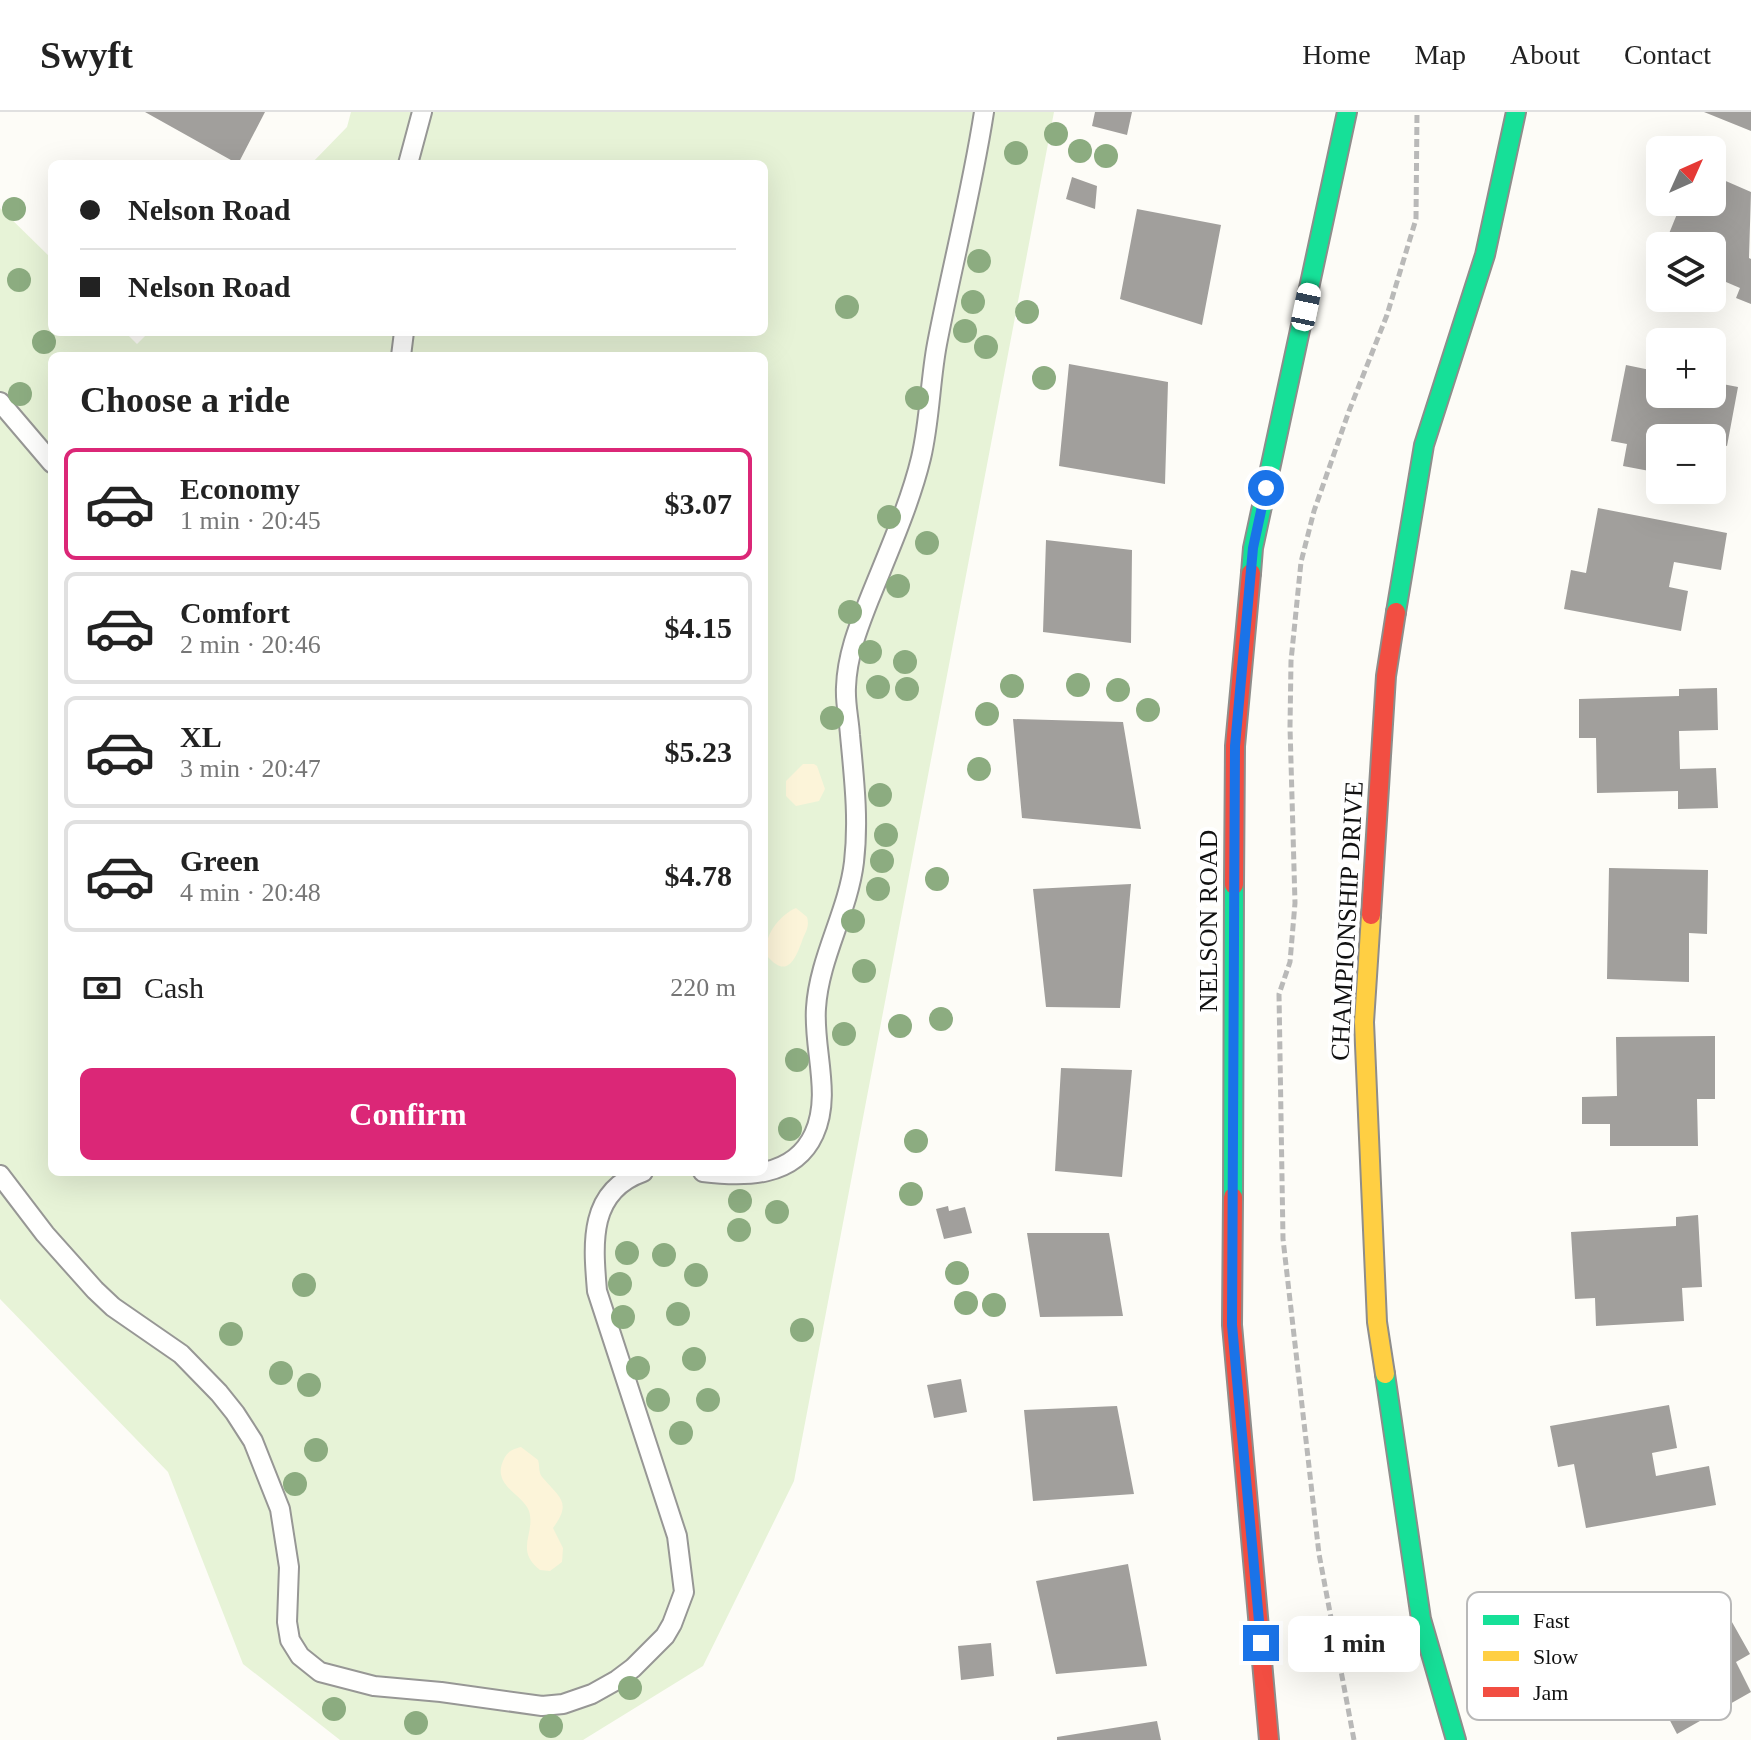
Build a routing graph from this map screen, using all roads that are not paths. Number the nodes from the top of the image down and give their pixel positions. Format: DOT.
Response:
graph roads {
  1 [pos="422,112"];
  2 [pos="984,112"];
  3 [pos="1347,112"];
  4 [pos="1516,112"];
  5 [pos="409,160"];
  6 [pos="0,402"];
  7 [pos="48,458"];
  8 [pos="768,1172"];
  9 [pos="0,1175"];
  10 [pos="632,1176"];
  11 [pos="1269,1740"];
  12 [pos="1456,1740"];
  1 -- 5 [label="lane"];
  2 -- 8 [label="lane"];
  3 -- 11 [label="street, NELSON ROAD"];
  4 -- 12 [label="street, CHAMPIONSHIP DRIVE"];
  6 -- 7 [label="lane"];
  9 -- 10 [label="lane"];
}
